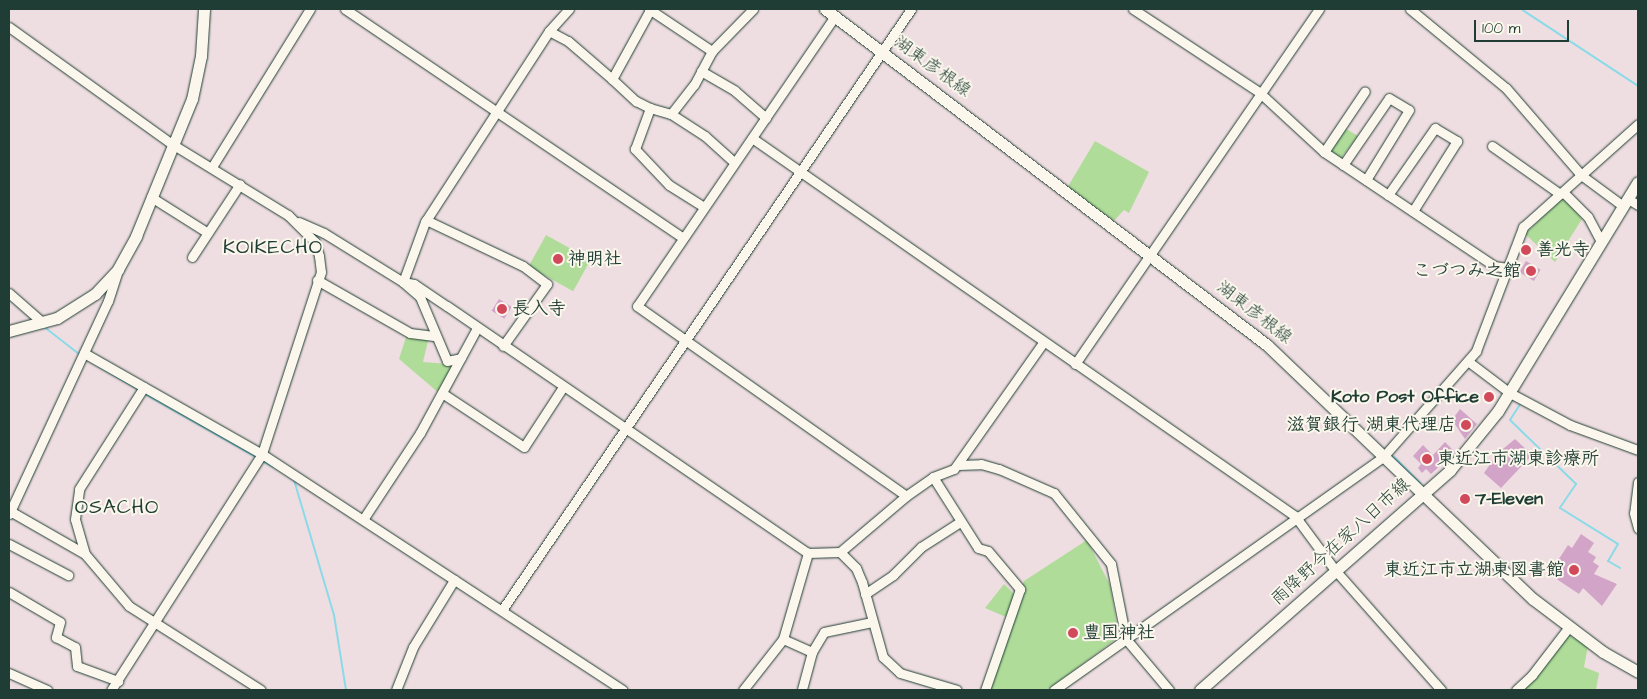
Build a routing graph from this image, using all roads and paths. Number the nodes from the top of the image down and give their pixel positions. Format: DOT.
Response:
graph roads {
  1 [pos="204,9"];
  2 [pos="310,9"];
  3 [pos="346,9"];
  4 [pos="569,9"];
  5 [pos="753,9"];
  6 [pos="826,9"];
  7 [pos="911,9"];
  8 [pos="1133,9"];
  9 [pos="1319,9"];
  10 [pos="1410,9"];
  11 [pos="649,10"];
  12 [pos="836,16"];
  13 [pos="9,27"];
  14 [pos="549,31"];
  15 [pos="712,51"];
  16 [pos="883,53"];
  17 [pos="701,71"];
  18 [pos="612,79"];
  19 [pos="1365,91"];
  20 [pos="1259,92"];
  21 [pos="650,108"];
  22 [pos="496,112"];
  23 [pos="671,114"];
  24 [pos="766,118"];
  25 [pos="1638,124"];
  26 [pos="752,138"];
  27 [pos="172,144"];
  28 [pos="1492,146"];
  29 [pos="1324,152"];
  30 [pos="734,162"];
  31 [pos="1343,164"];
  32 [pos="212,167"];
  33 [pos="800,174"];
  34 [pos="1581,175"];
  35 [pos="1366,180"];
  36 [pos="1638,182"];
  37 [pos="240,184"];
  38 [pos="1562,193"];
  39 [pos="1388,195"];
  40 [pos="151,197"];
  41 [pos="1626,202"];
  42 [pos="1638,205"];
  43 [pos="704,208"];
  44 [pos="1413,211"];
  45 [pos="426,220"];
  46 [pos="296,221"];
  47 [pos="208,233"];
  48 [pos="683,238"];
  49 [pos="1601,241"];
  50 [pos="1151,254"];
  51 [pos="192,257"];
  52 [pos="1508,268"];
  53 [pos="118,269"];
  54 [pos="317,280"];
  55 [pos="403,282"];
  56 [pos="9,293"];
  57 [pos="43,323"];
  58 [pos="477,328"];
  59 [pos="9,331"];
  60 [pos="436,336"];
  61 [pos="684,340"];
  62 [pos="1043,343"];
  63 [pos="503,346"];
  64 [pos="84,353"];
  65 [pos="461,358"];
  66 [pos="1469,362"];
  67 [pos="1075,364"];
  68 [pos="144,387"];
  69 [pos="563,387"];
  70 [pos="442,393"];
  71 [pos="1510,393"];
  72 [pos="625,426"];
  73 [pos="1638,450"];
  74 [pos="262,454"];
  75 [pos="1383,456"];
  76 [pos="958,465"];
  77 [pos="933,477"];
  78 [pos="1638,482"];
  79 [pos="14,491"];
  80 [pos="1420,494"];
  81 [pos="906,496"];
  82 [pos="9,512"];
  83 [pos="1296,516"];
  84 [pos="364,518"];
  85 [pos="960,522"];
  86 [pos="1638,525"];
  87 [pos="9,544"];
  88 [pos="840,552"];
  89 [pos="808,553"];
  90 [pos="84,554"];
  91 [pos="1335,570"];
  92 [pos="68,576"];
  93 [pos="454,580"];
  94 [pos="9,592"];
  95 [pos="865,594"];
  96 [pos="502,610"];
  97 [pos="872,622"];
  98 [pos="156,623"];
  99 [pos="1568,628"];
  100 [pos="783,639"];
  101 [pos="1126,639"];
  102 [pos="812,652"];
  103 [pos="1638,672"];
  104 [pos="9,673"];
  105 [pos="118,681"];
  106 [pos="47,690"];
  107 [pos="111,690"];
  108 [pos="261,690"];
  109 [pos="396,690"];
  110 [pos="623,690"];
  111 [pos="743,690"];
  112 [pos="802,690"];
  113 [pos="957,690"];
  114 [pos="985,690"];
  115 [pos="1054,690"];
  116 [pos="1170,690"];
  117 [pos="1200,690"];
  118 [pos="1441,690"];
  119 [pos="1516,690"];
  1 -- 27 [label="main road"];
  2 -- 32 [label="street"];
  3 -- 22 [label="street"];
  4 -- 14 [label="street"];
  5 -- 15 [label="street"];
  6 -- 12 [label="main road, 湖東彦根線"];
  7 -- 16 [label="street"];
  8 -- 20 [label="street"];
  9 -- 20 [label="street"];
  10 -- 34 [label="street"];
  11 -- 15 [label="street"];
  11 -- 18 [label="street"];
  12 -- 16 [label="main road, 湖東彦根線"];
  12 -- 24 [label="street"];
  13 -- 27 [label="street"];
  14 -- 18 [label="street"];
  14 -- 22 [label="street"];
  15 -- 17 [label="street"];
  16 -- 33 [label="street"];
  16 -- 50 [label="main road, 湖東彦根線"];
  17 -- 23 [label="street"];
  17 -- 24 [label="street"];
  18 -- 21 [label="street"];
  19 -- 29 [label="street"];
  20 -- 29 [label="street"];
  20 -- 50 [label="street"];
  21 -- 23 [label="street"];
  21 -- 43 [label="street"];
  22 -- 45 [label="street"];
  22 -- 48 [label="street"];
  23 -- 30 [label="street"];
  24 -- 26 [label="street"];
  25 -- 34 [label="street"];
  26 -- 30 [label="street"];
  26 -- 33 [label="street"];
  27 -- 32 [label="street"];
  27 -- 40 [label="main road"];
  28 -- 38 [label="street"];
  29 -- 31 [label="street"];
  30 -- 43 [label="street"];
  31 -- 35 [label="street"];
  31 -- 35 [label="street"];
  32 -- 37 [label="street"];
  33 -- 61 [label="street"];
  33 -- 62 [label="street"];
  34 -- 38 [label="street"];
  34 -- 41 [label="street"];
  35 -- 39 [label="street"];
  36 -- 41 [label="main road, 雨降野今在家八日市線"];
  37 -- 46 [label="street"];
  37 -- 47 [label="street"];
  38 -- 49 [label="street"];
  38 -- 52 [label="street"];
  39 -- 44 [label="street"];
  39 -- 44 [label="street"];
  40 -- 47 [label="street"];
  40 -- 53 [label="main road"];
  41 -- 42 [label="street"];
  41 -- 49 [label="main road, 雨降野今在家八日市線"];
  43 -- 48 [label="street"];
  44 -- 52 [label="street"];
  45 -- 55 [label="street"];
  45 -- 63 [label="street"];
  46 -- 54 [label="street"];
  46 -- 55 [label="street"];
  47 -- 51 [label="street"];
  48 -- 61 [label="street"];
  49 -- 71 [label="main road, 雨降野今在家八日市線"];
  50 -- 67 [label="street"];
  50 -- 75 [label="main road, 湖東彦根線"];
  52 -- 66 [label="street"];
  53 -- 57 [label="main road"];
  53 -- 64 [label="street"];
  54 -- 60 [label="street"];
  54 -- 74 [label="street"];
  55 -- 58 [label="street"];
  55 -- 60 [label="street"];
  56 -- 57 [label="street"];
  57 -- 59 [label="main road"];
  58 -- 63 [label="street"];
  58 -- 65 [label="street"];
  60 -- 65 [label="street"];
  61 -- 72 [label="street"];
  61 -- 81 [label="street"];
  62 -- 67 [label="street"];
  62 -- 76 [label="street"];
  63 -- 69 [label="street"];
  64 -- 68 [label="street"];
  64 -- 79 [label="street"];
  65 -- 70 [label="street"];
  66 -- 71 [label="street"];
  66 -- 75 [label="street"];
  67 -- 83 [label="street"];
  68 -- 74 [label="street"];
  68 -- 90 [label="street"];
  69 -- 70 [label="street"];
  69 -- 72 [label="street"];
  70 -- 84 [label="street"];
  71 -- 73 [label="street"];
  71 -- 80 [label="main road, 雨降野今在家八日市線"];
  72 -- 89 [label="street"];
  72 -- 96 [label="street"];
  74 -- 84 [label="street"];
  74 -- 98 [label="street"];
  75 -- 80 [label="main road, 湖東彦根線"];
  75 -- 83 [label="street"];
  76 -- 77 [label="street"];
  76 -- 101 [label="street"];
  77 -- 81 [label="street"];
  77 -- 85 [label="street"];
  78 -- 86 [label="street"];
  79 -- 82 [label="street"];
  80 -- 91 [label="main road, 雨降野今在家八日市線"];
  80 -- 99 [label="main road, 湖東彦根線"];
  81 -- 88 [label="street"];
  82 -- 90 [label="street"];
  83 -- 91 [label="street"];
  83 -- 101 [label="street"];
  84 -- 93 [label="street"];
  85 -- 95 [label="street"];
  85 -- 114 [label="street"];
  87 -- 92 [label="street"];
  88 -- 89 [label="street"];
  88 -- 95 [label="street"];
  89 -- 100 [label="street"];
  90 -- 98 [label="street"];
  91 -- 117 [label="main road, 雨降野今在家八日市線"];
  91 -- 118 [label="street"];
  93 -- 96 [label="street"];
  93 -- 109 [label="street"];
  94 -- 105 [label="street"];
  95 -- 97 [label="street"];
  96 -- 110 [label="street"];
  97 -- 102 [label="street"];
  97 -- 113 [label="street"];
  98 -- 105 [label="street"];
  98 -- 108 [label="street"];
  99 -- 103 [label="main road, 湖東彦根線"];
  99 -- 119 [label="street"];
  100 -- 102 [label="street"];
  100 -- 111 [label="street"];
  101 -- 115 [label="street"];
  101 -- 116 [label="street"];
  102 -- 112 [label="street"];
  104 -- 106 [label="street"];
  105 -- 107 [label="street"];
}
